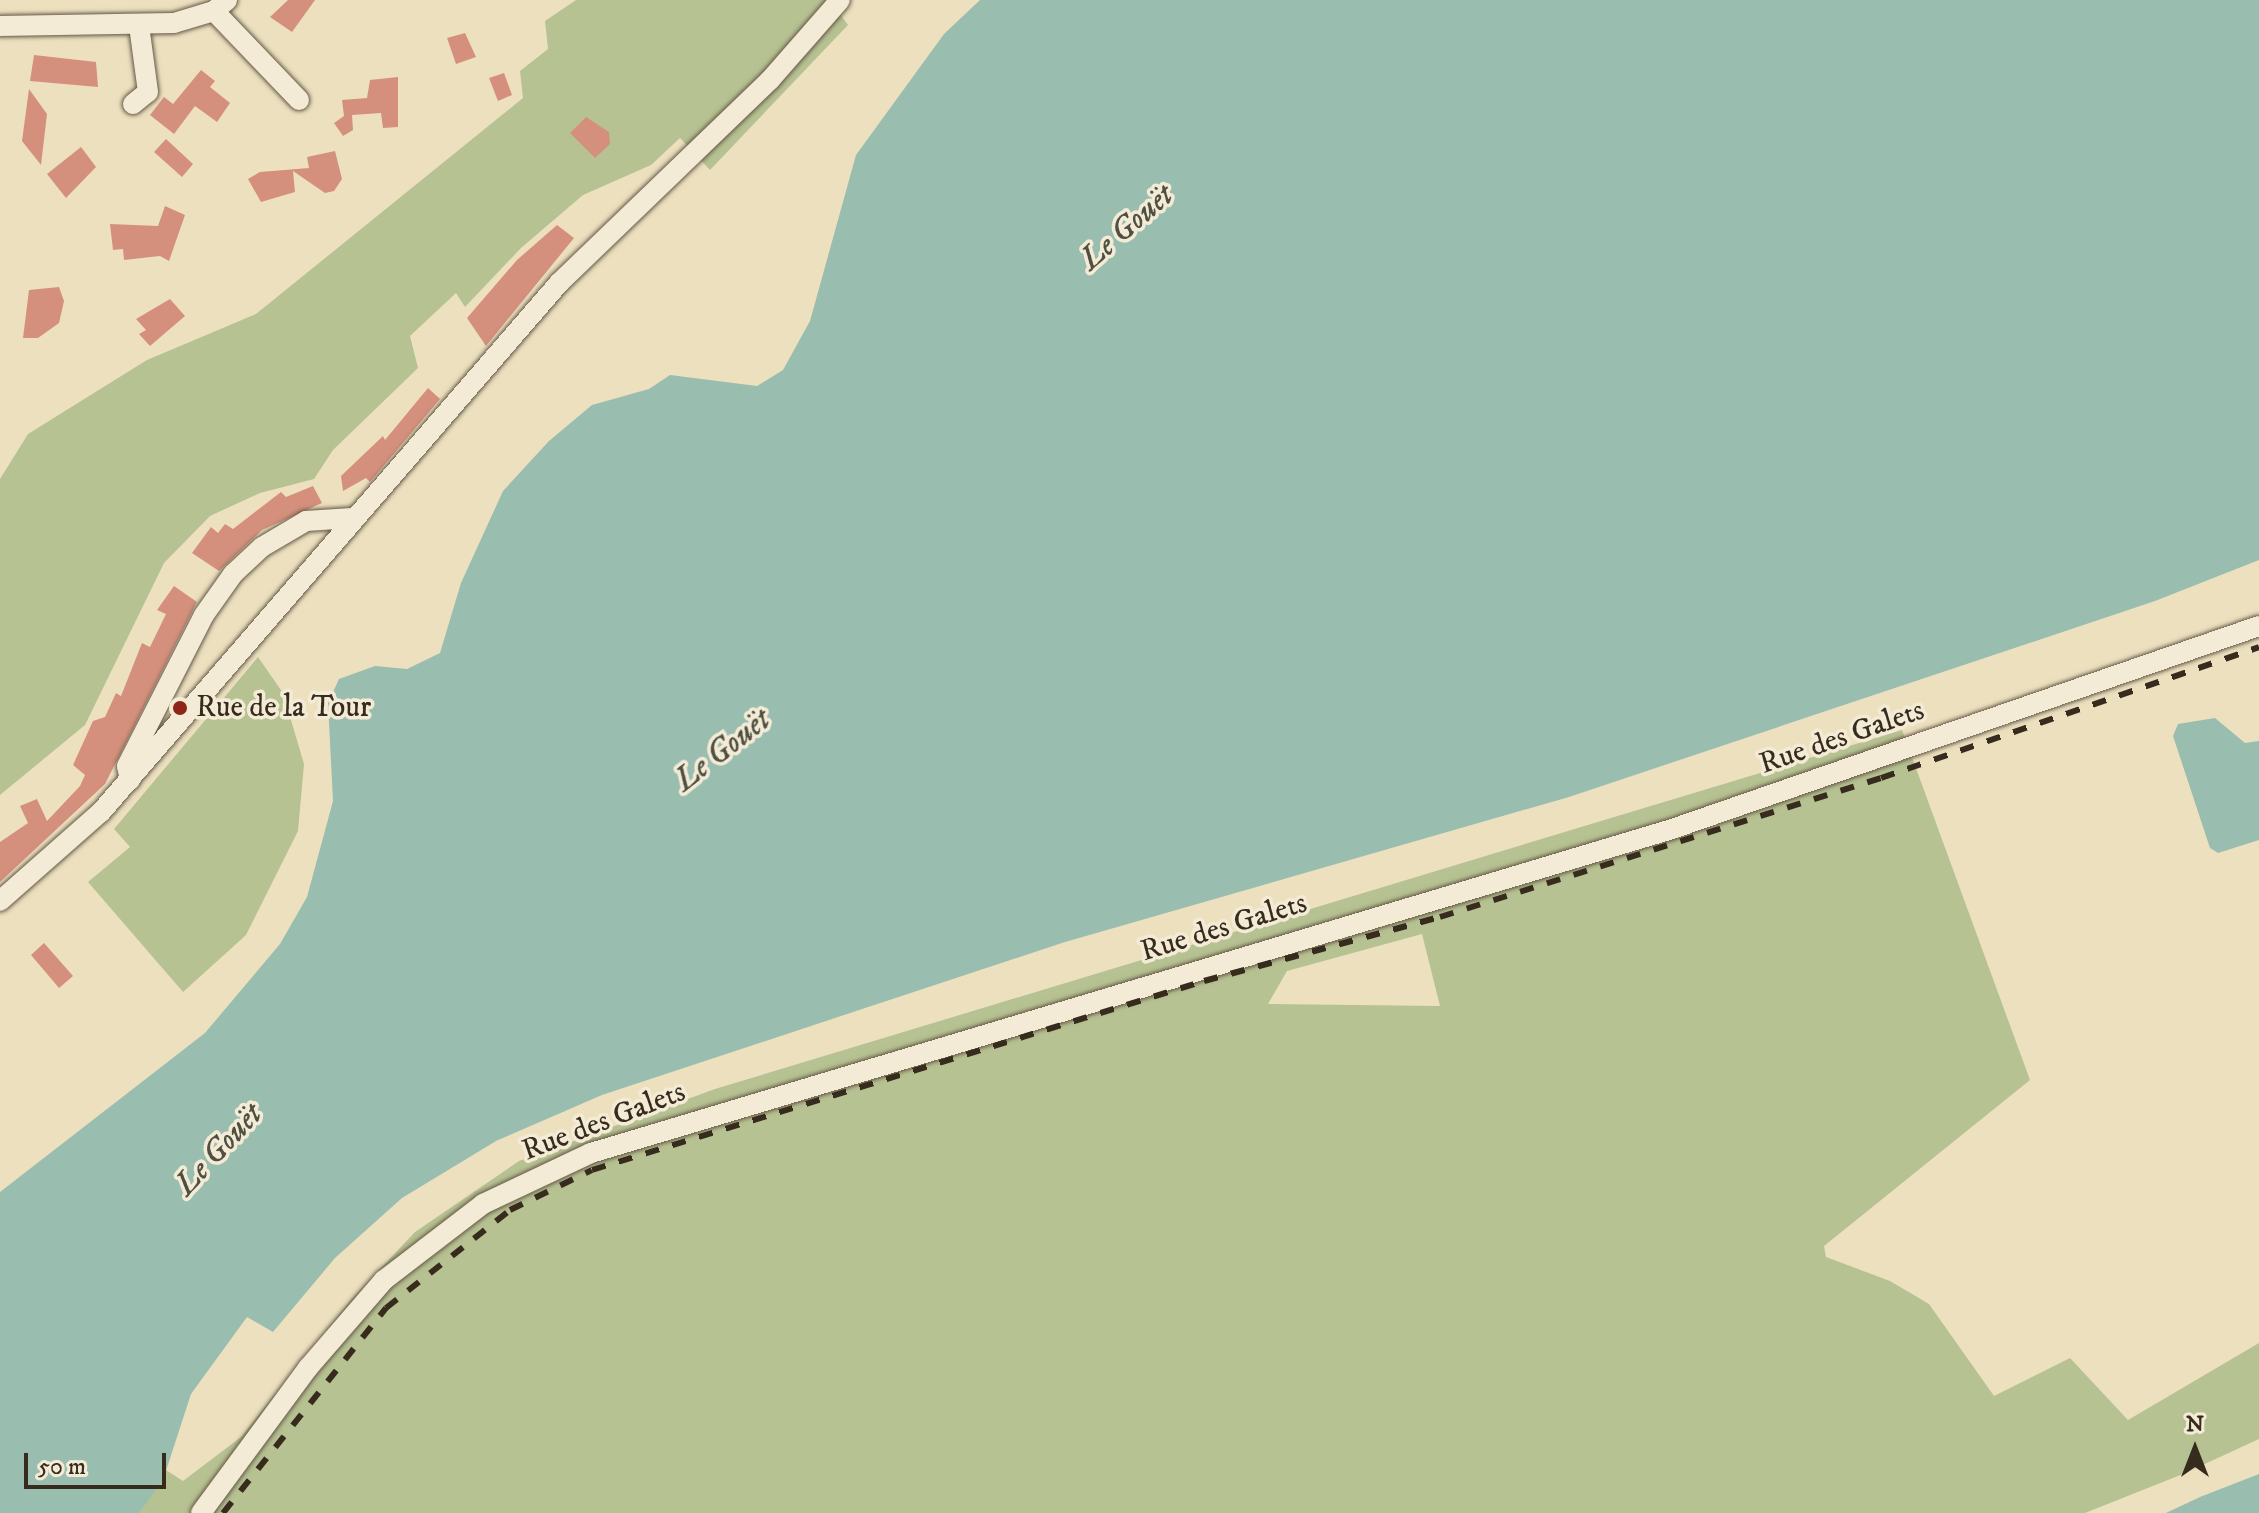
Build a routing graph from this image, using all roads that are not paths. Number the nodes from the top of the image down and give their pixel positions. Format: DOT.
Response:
graph roads {
  1 [pos="840,0"];
  2 [pos="221,6"];
  3 [pos="139,25"];
  4 [pos="0,26"];
  5 [pos="299,100"];
  6 [pos="133,104"];
  7 [pos="352,518"];
  8 [pos="2259,626"];
  9 [pos="130,780"];
  10 [pos="0,901"];
  11 [pos="201,1513"];
  1 -- 7 [label="street"];
  2 -- 3 [label="street"];
  2 -- 5 [label="street"];
  3 -- 4 [label="street"];
  3 -- 6 [label="street"];
  7 -- 9 [label="street"];
  7 -- 9 [label="street"];
  8 -- 11 [label="street, Rue des Galets"];
  9 -- 10 [label="street"];
}
